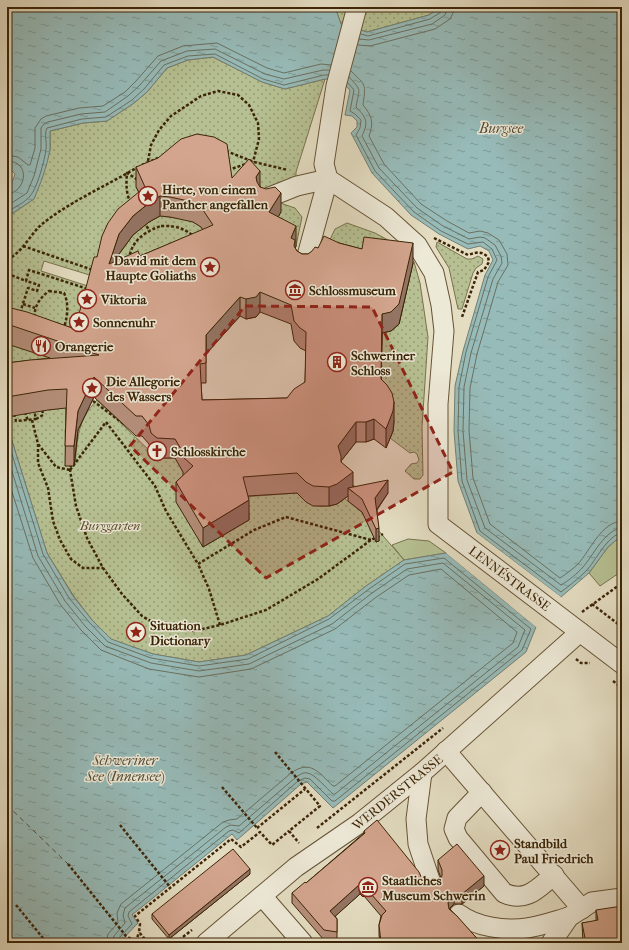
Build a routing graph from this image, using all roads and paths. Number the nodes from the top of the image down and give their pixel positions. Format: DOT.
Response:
graph roads {
  1 [pos="356,13"];
  2 [pos="225,151"];
  3 [pos="162,157"];
  4 [pos="148,161"];
  5 [pos="254,162"];
  6 [pos="154,165"];
  7 [pos="147,168"];
  8 [pos="228,170"];
  9 [pos="289,170"];
  10 [pos="127,173"];
  11 [pos="328,179"];
  12 [pos="141,181"];
  13 [pos="267,198"];
  14 [pos="135,207"];
  15 [pos="142,218"];
  16 [pos="149,230"];
  17 [pos="430,236"];
  18 [pos="23,246"];
  19 [pos="7,259"];
  20 [pos="305,263"];
  21 [pos="95,271"];
  22 [pos="7,276"];
  23 [pos="26,281"];
  24 [pos="91,290"];
  25 [pos="23,304"];
  26 [pos="35,308"];
  27 [pos="19,316"];
  28 [pos="461,320"];
  29 [pos="86,395"];
  30 [pos="41,404"];
  31 [pos="33,405"];
  32 [pos="24,407"];
  33 [pos="13,409"];
  34 [pos="36,419"];
  35 [pos="32,420"];
  36 [pos="28,421"];
  37 [pos="127,427"];
  38 [pos="38,444"];
  39 [pos="71,463"];
  40 [pos="70,470"];
  41 [pos="382,534"];
  42 [pos="371,540"];
  43 [pos="198,564"];
  44 [pos="103,568"];
  45 [pos="622,582"];
  46 [pos="592,604"];
  47 [pos="580,624"];
  48 [pos="220,625"];
  49 [pos="622,627"];
  50 [pos="563,648"];
  51 [pos="622,664"];
  52 [pos="595,667"];
  53 [pos="611,680"];
  54 [pos="622,688"];
  55 [pos="446,725"];
  56 [pos="275,752"];
  57 [pos="446,752"];
  58 [pos="422,773"];
  59 [pos="222,787"];
  60 [pos="305,789"];
  61 [pos="482,792"];
  62 [pos="120,825"];
  63 [pos="257,828"];
  64 [pos="317,829"];
  65 [pos="289,831"];
  66 [pos="260,832"];
  67 [pos="293,848"];
  68 [pos="68,864"];
  69 [pos="554,875"];
  70 [pos="430,883"];
  71 [pos="170,887"];
  72 [pos="262,896"];
  73 [pos="622,898"];
  74 [pos="16,905"];
  75 [pos="576,913"];
  76 [pos="459,914"];
  77 [pos="197,926"];
  78 [pos="139,932"];
  79 [pos="136,942"];
  80 [pos="47,943"];
  81 [pos="148,943"];
  82 [pos="175,943"];
  83 [pos="206,943"];
  84 [pos="303,943"];
  85 [pos="551,943"];
  1 -- 11 [label="street"];
  2 -- 5 [label="path"];
  3 -- 4 [label="path"];
  4 -- 5 [label="path"];
  4 -- 6 [label="path"];
  4 -- 7 [label="path"];
  4 -- 10 [label="path"];
  5 -- 8 [label="path"];
  5 -- 9 [label="path"];
  10 -- 12 [label="path"];
  10 -- 14 [label="path"];
  10 -- 18 [label="path"];
  11 -- 13 [label="street"];
  11 -- 20 [label="street"];
  11 -- 47 [label="street, LENNÉSTRASSE"];
  15 -- 16 [label="path"];
  16 -- 16 [label="path"];
  17 -- 28 [label="path"];
  18 -- 19 [label="path"];
  18 -- 21 [label="path"];
  22 -- 23 [label="path"];
  23 -- 24 [label="path"];
  23 -- 25 [label="path"];
  25 -- 26 [label="path"];
  25 -- 27 [label="path"];
  26 -- 26 [label="path"];
  29 -- 37 [label="path"];
  30 -- 34 [label="path"];
  31 -- 34 [label="path"];
  32 -- 36 [label="path"];
  33 -- 36 [label="path"];
  34 -- 35 [label="path"];
  35 -- 36 [label="path"];
  35 -- 38 [label="path"];
  38 -- 40 [label="path"];
  38 -- 44 [label="path"];
  39 -- 40 [label="path"];
  40 -- 43 [label="path"];
  40 -- 44 [label="path"];
  41 -- 42 [label="path"];
  42 -- 43 [label="path"];
  42 -- 48 [label="path"];
  43 -- 48 [label="path"];
  44 -- 48 [label="path"];
  45 -- 46 [label="path"];
  46 -- 47 [label="path"];
  46 -- 49 [label="path"];
  47 -- 50 [label="street, WERDERSTRASSE"];
  47 -- 51 [label="street, LENNÉSTRASSE"];
  50 -- 52 [label="path"];
  50 -- 57 [label="street, WERDERSTRASSE"];
  53 -- 54 [label="path"];
  55 -- 64 [label="path"];
  56 -- 60 [label="path"];
  57 -- 58 [label="street, WERDERSTRASSE"];
  57 -- 61 [label="street"];
  58 -- 70 [label="street"];
  58 -- 72 [label="street, WERDERSTRASSE"];
  59 -- 63 [label="path"];
  60 -- 63 [label="path"];
  60 -- 65 [label="path"];
  61 -- 69 [label="street"];
  61 -- 69 [label="street"];
  62 -- 71 [label="path"];
  63 -- 66 [label="path"];
  65 -- 66 [label="path"];
  65 -- 67 [label="path"];
  66 -- 71 [label="path"];
  68 -- 79 [label="path"];
  69 -- 75 [label="street"];
  71 -- 78 [label="path"];
  72 -- 83 [label="street, WERDERSTRASSE"];
  72 -- 84 [label="street"];
  73 -- 75 [label="street"];
  74 -- 80 [label="path"];
  75 -- 76 [label="street"];
  75 -- 85 [label="street"];
  77 -- 82 [label="path"];
  78 -- 79 [label="path"];
  78 -- 81 [label="path"];
}
